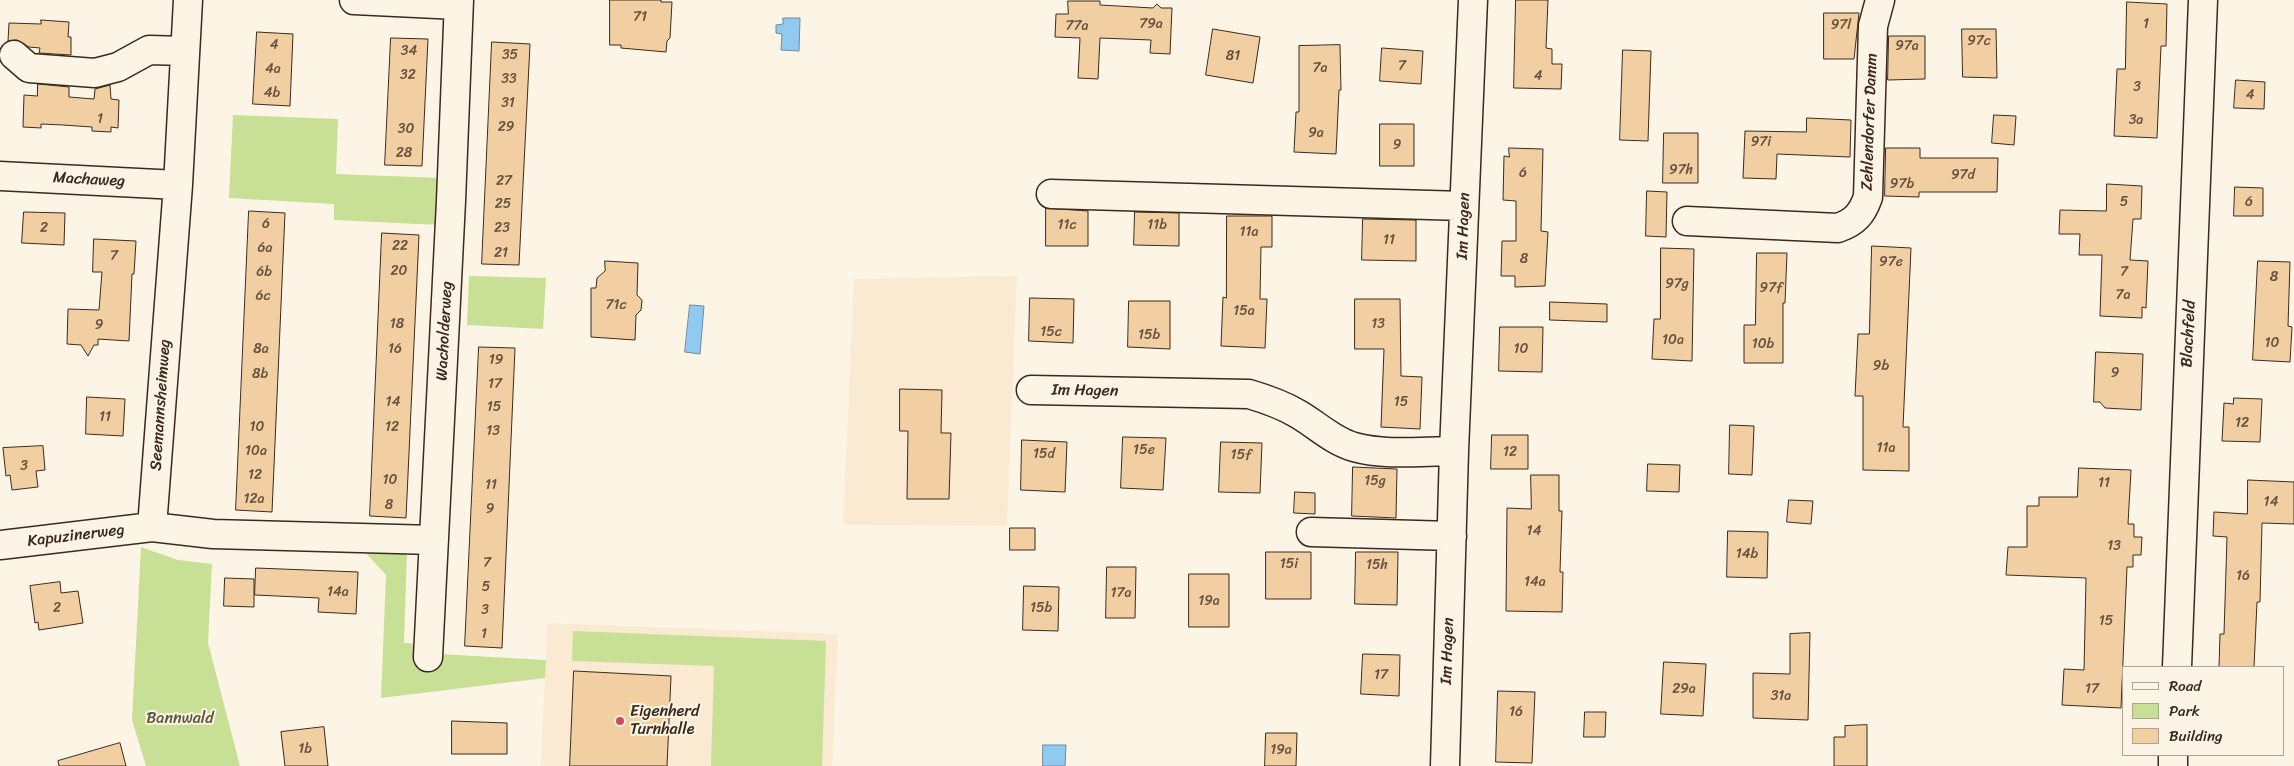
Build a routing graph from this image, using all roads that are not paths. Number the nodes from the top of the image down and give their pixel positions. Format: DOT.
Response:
graph roads {
  1 [pos="188,0"];
  2 [pos="354,0"];
  3 [pos="1472,0"];
  4 [pos="1880,0"];
  5 [pos="2203,0"];
  6 [pos="459,2"];
  7 [pos="185,51"];
  8 [pos="14,55"];
  9 [pos="0,176"];
  10 [pos="178,185"];
  11 [pos="1051,194"];
  12 [pos="1464,206"];
  13 [pos="1687,221"];
  14 [pos="1031,390"];
  15 [pos="1454,451"];
  16 [pos="152,527"];
  17 [pos="1311,532"];
  18 [pos="1452,536"];
  19 [pos="434,540"];
  20 [pos="0,545"];
  21 [pos="428,657"];
  22 [pos="2177,666"];
  23 [pos="1445,766"];
  1 -- 7 [label="street, Seemannsheimweg"];
  2 -- 6 [label="street, Wacholderweg"];
  3 -- 12 [label="street, Im Hagen"];
  4 -- 13 [label="street, Zehlendorfer Damm"];
  5 -- 22 [label="street, Blachfeld"];
  6 -- 19 [label="street, Wacholderweg"];
  7 -- 8 [label="street"];
  7 -- 10 [label="street, Seemannsheimweg"];
  9 -- 10 [label="street, Machaweg"];
  10 -- 16 [label="street, Seemannsheimweg"];
  11 -- 12 [label="street"];
  12 -- 15 [label="street, Im Hagen"];
  14 -- 15 [label="street, Im Hagen"];
  15 -- 18 [label="street, Im Hagen"];
  16 -- 19 [label="street"];
  16 -- 20 [label="street, Kapuzinerweg"];
  17 -- 18 [label="street"];
  18 -- 23 [label="street, Im Hagen"];
  19 -- 21 [label="street, Wacholderweg"];
}
